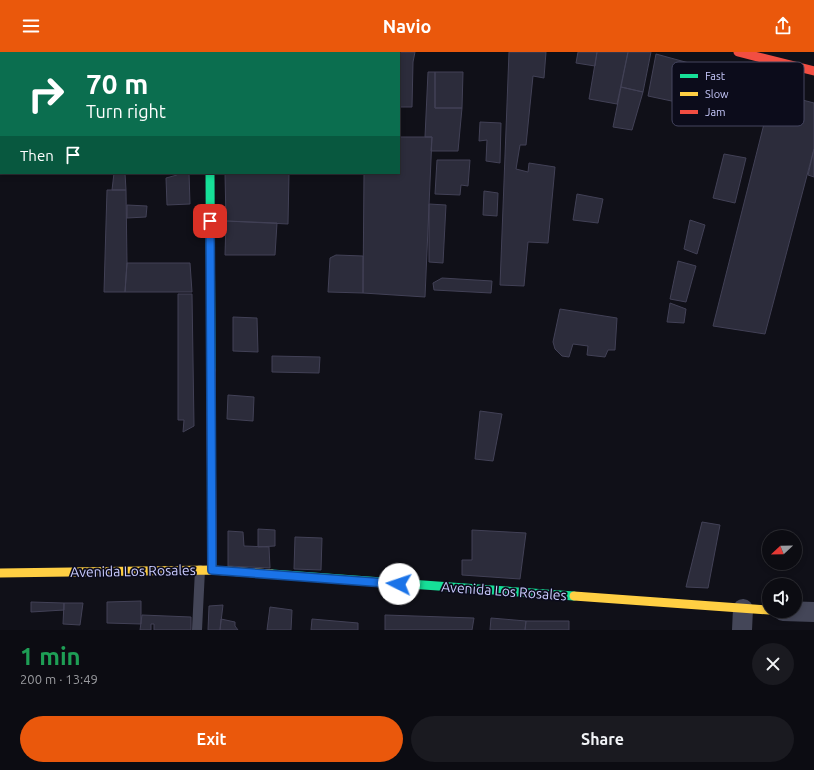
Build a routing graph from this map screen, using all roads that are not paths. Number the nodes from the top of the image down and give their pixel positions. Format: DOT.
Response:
graph roads {
  1 [pos="738,52"];
  2 [pos="778,62"];
  3 [pos="804,68"];
  4 [pos="814,71"];
  5 [pos="210,174"];
  6 [pos="200,570"];
  7 [pos="212,570"];
  8 [pos="0,573"];
  9 [pos="743,609"];
  10 [pos="762,610"];
  11 [pos="802,612"];
  12 [pos="814,612"];
  13 [pos="197,630"];
  14 [pos="742,630"];
  1 -- 2 [label="street"];
  3 -- 4 [label="street"];
  5 -- 7 [label="street"];
  6 -- 7 [label="street, Avenida Los Rosales"];
  6 -- 8 [label="street, Avenida Los Rosales"];
  6 -- 13 [label="lane"];
  7 -- 9 [label="street, Avenida Los Rosales"];
  9 -- 10 [label="street, Avenida Los Rosales"];
  9 -- 14 [label="street"];
  11 -- 12 [label="street"];
}
